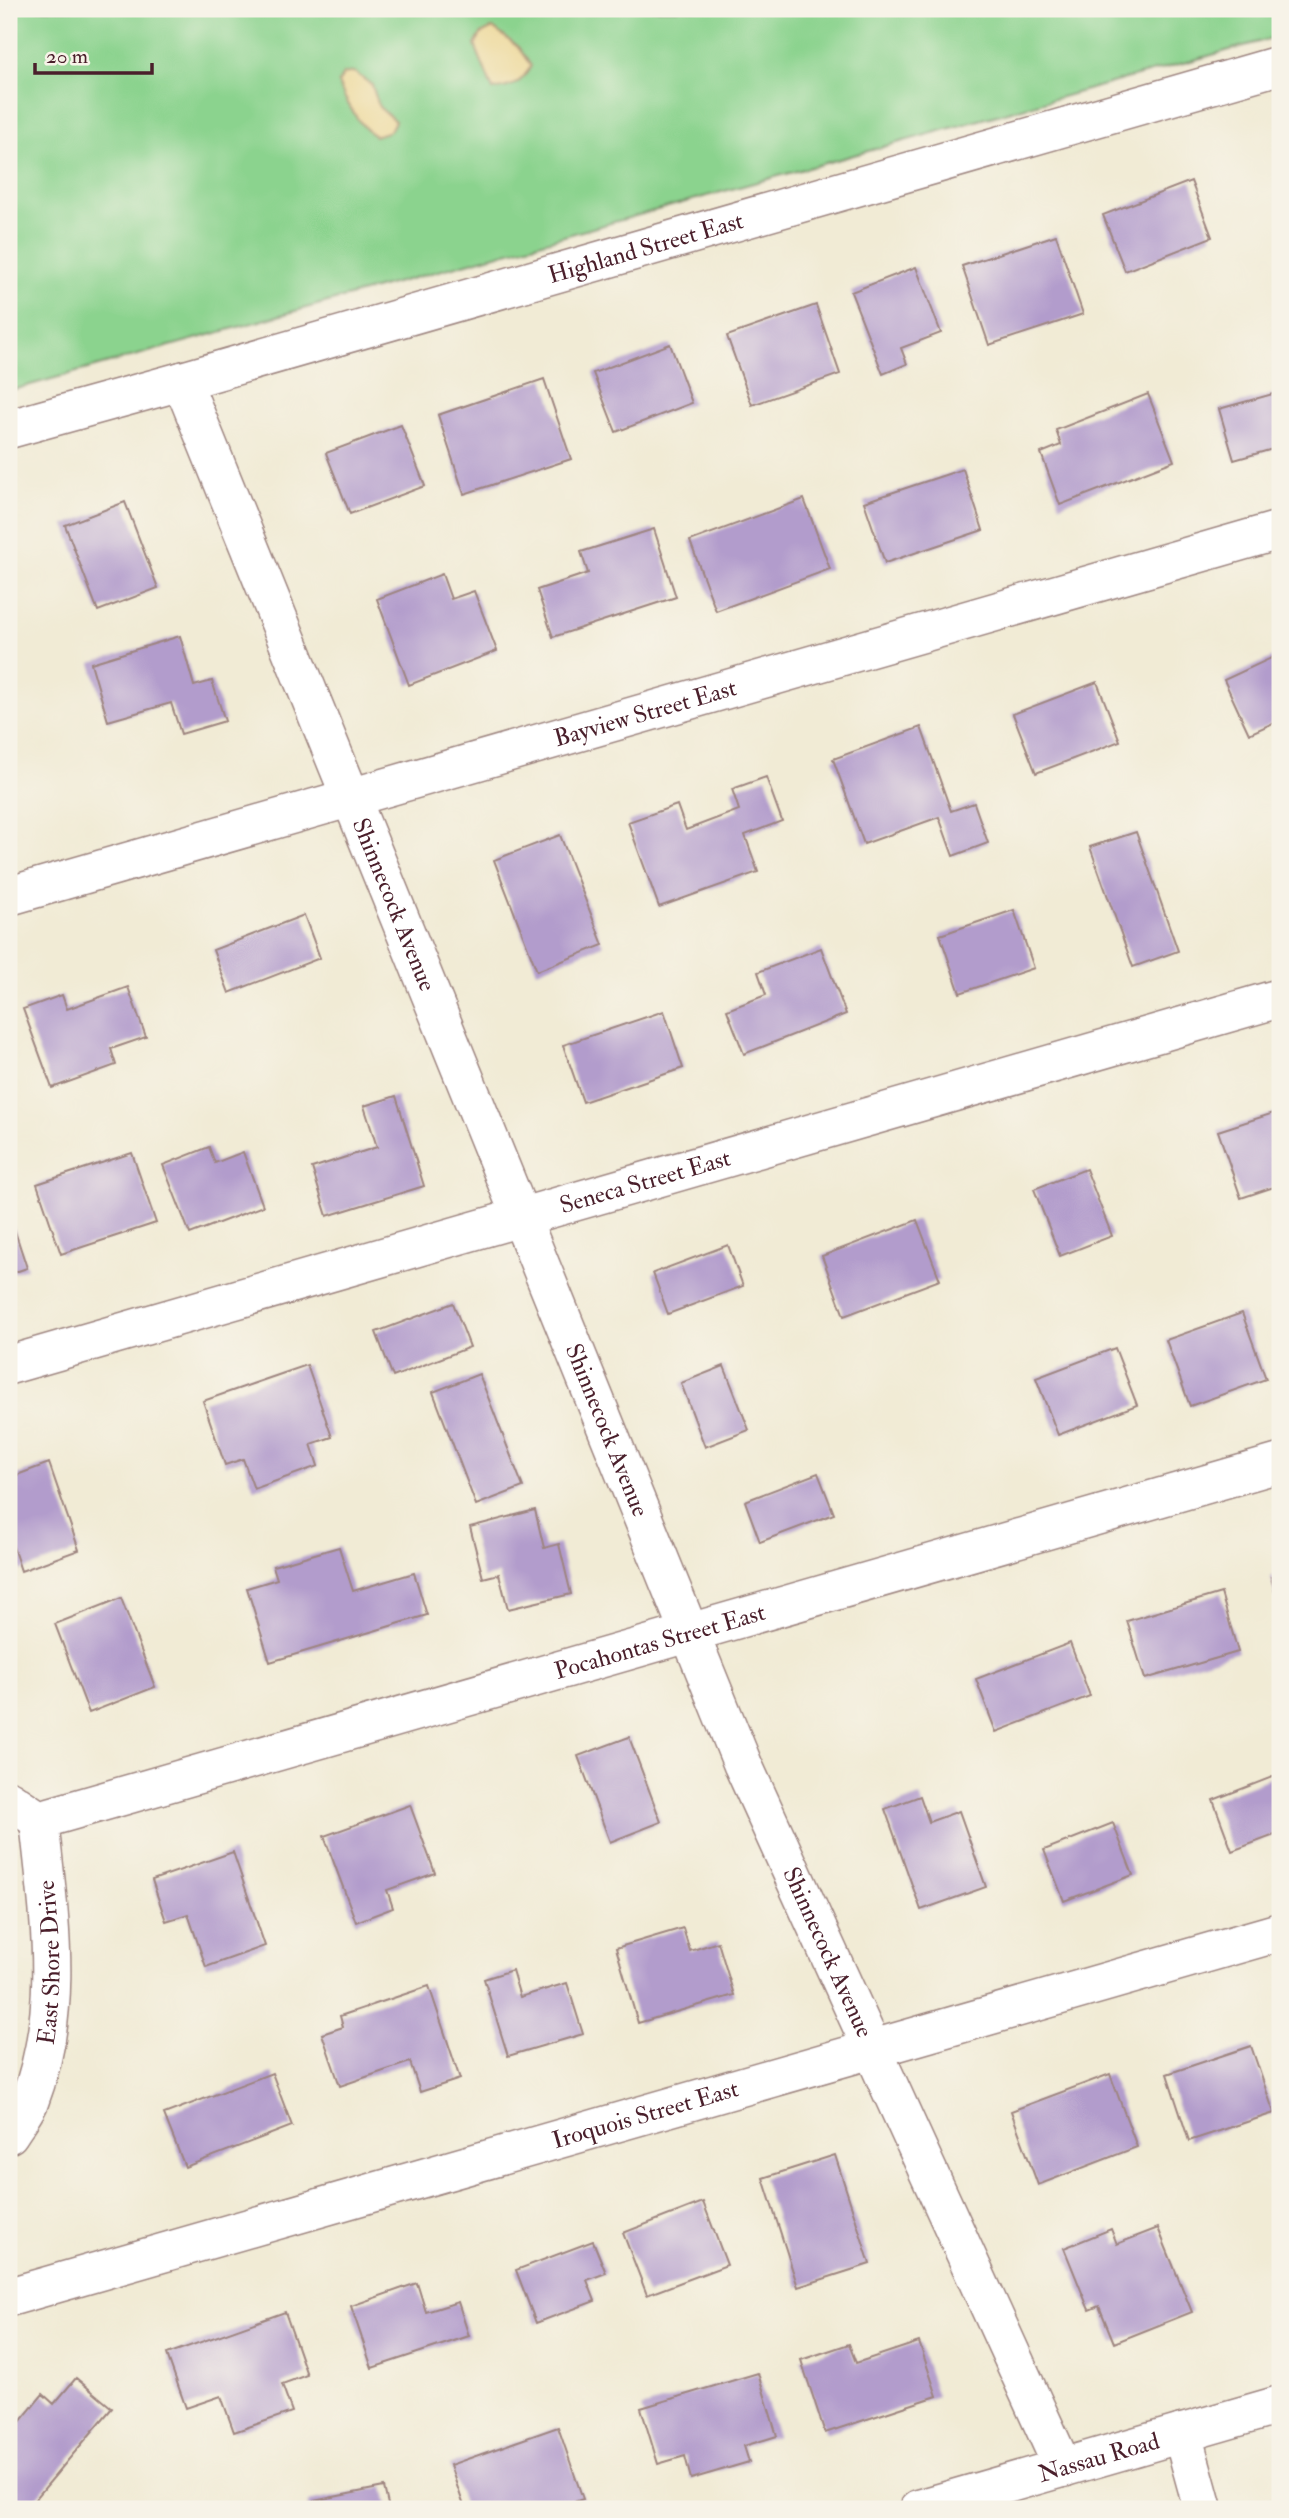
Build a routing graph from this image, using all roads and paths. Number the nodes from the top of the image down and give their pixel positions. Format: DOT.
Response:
graph roads {
  1 [pos="1280,65"];
  2 [pos="181,382"];
  3 [pos="9,429"];
  4 [pos="1280,530"];
  5 [pos="352,797"];
  6 [pos="9,897"];
  7 [pos="1280,998"];
  8 [pos="522,1216"];
  9 [pos="9,1365"];
  10 [pos="1280,1463"];
  11 [pos="689,1633"];
  12 [pos="24,1810"];
  13 [pos="1280,1932"];
  14 [pos="872,2048"];
  15 [pos="9,2134"];
  16 [pos="9,2297"];
  17 [pos="1280,2405"];
  18 [pos="1182,2433"];
  19 [pos="1063,2468"];
  20 [pos="919,2509"];
  21 [pos="1203,2509"];
  1 -- 2 [label="street, Highland Street East"];
  2 -- 3 [label="street, Highland Street East"];
  2 -- 5 [label="street, Shinnecock Avenue"];
  4 -- 5 [label="street, Bayview Street East"];
  5 -- 6 [label="street, Bayview Street East"];
  5 -- 8 [label="street, Shinnecock Avenue"];
  7 -- 8 [label="street, Seneca Street East"];
  8 -- 9 [label="street, Seneca Street East"];
  8 -- 11 [label="street, Shinnecock Avenue"];
  10 -- 11 [label="street, Pocahontas Street East"];
  11 -- 12 [label="street, Pocahontas Street East"];
  11 -- 14 [label="street, Shinnecock Avenue"];
  12 -- 15 [label="street, East Shore Drive"];
  13 -- 14 [label="street, Iroquois Street East"];
  14 -- 16 [label="street, Iroquois Street East"];
  14 -- 19 [label="street, Shinnecock Avenue"];
  17 -- 18 [label="street, Nassau Road"];
  18 -- 19 [label="street, Nassau Road"];
  18 -- 21 [label="street"];
  19 -- 20 [label="street, Nassau Road"];
}
